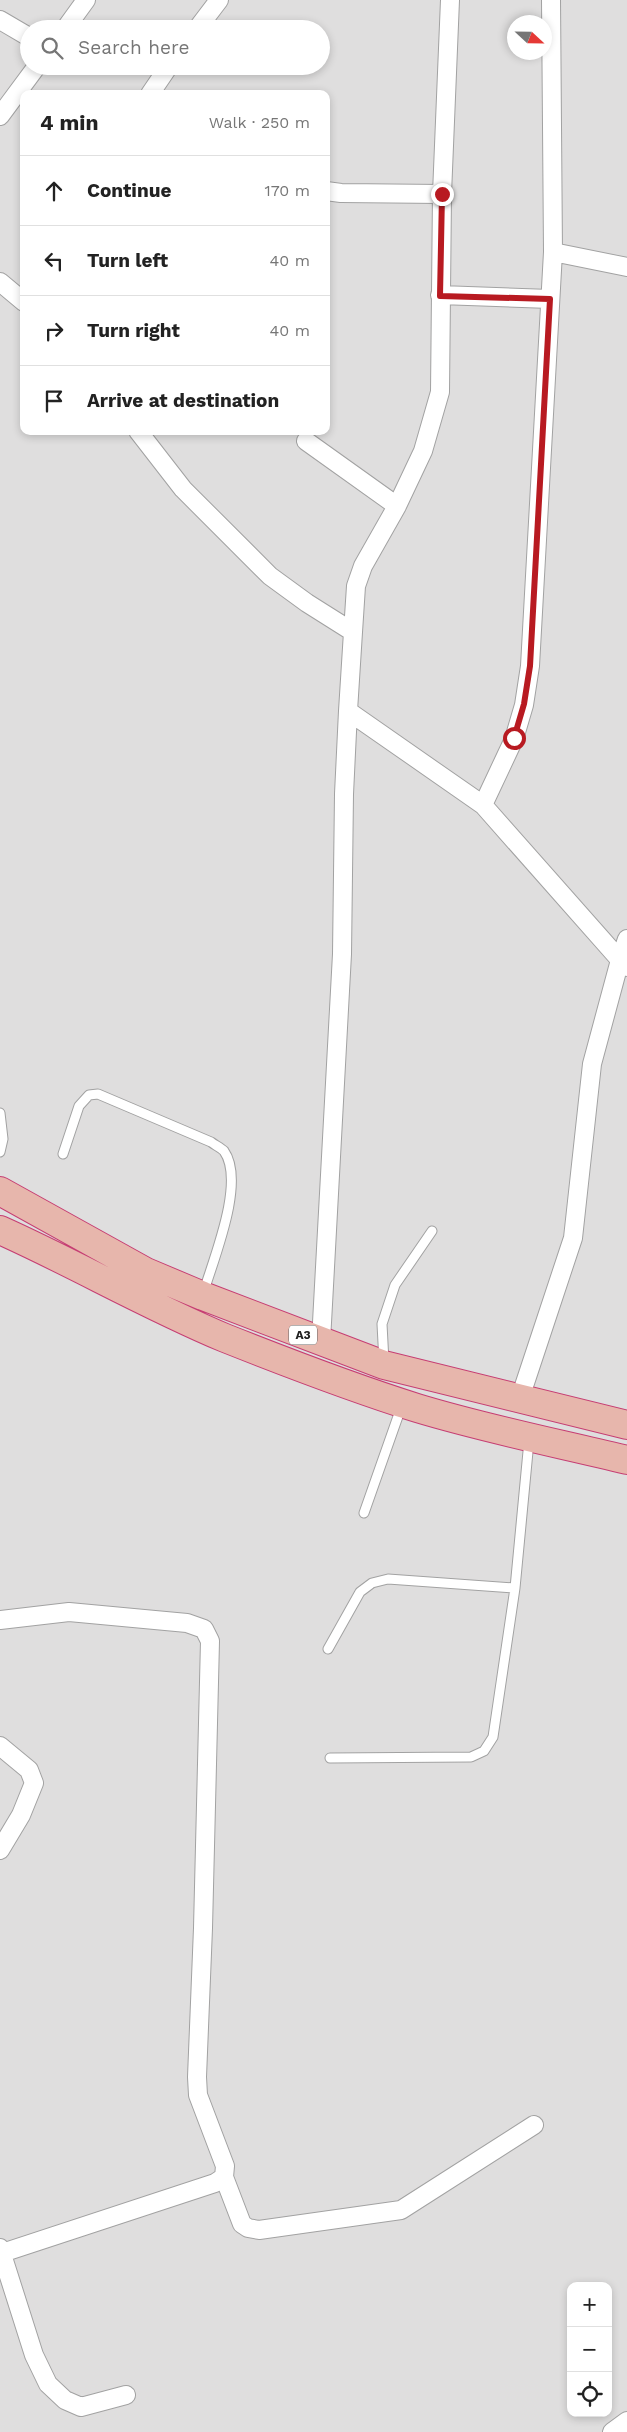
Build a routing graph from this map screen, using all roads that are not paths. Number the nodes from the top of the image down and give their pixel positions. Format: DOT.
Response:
graph roads {
  1 [pos="86,0"];
  2 [pos="219,0"];
  3 [pos="450,0"];
  4 [pos="551,0"];
  5 [pos="0,20"];
  6 [pos="72,20"];
  7 [pos="205,20"];
  8 [pos="20,32"];
  9 [pos="30,75"];
  10 [pos="163,75"];
  11 [pos="153,90"];
  12 [pos="0,116"];
  13 [pos="330,192"];
  14 [pos="442,194"];
  15 [pos="552,252"];
  16 [pos="627,267"];
  17 [pos="0,282"];
  18 [pos="20,296"];
  19 [pos="440,296"];
  20 [pos="550,299"];
  21 [pos="141,435"];
  22 [pos="306,441"];
  23 [pos="397,506"];
  24 [pos="353,632"];
  25 [pos="348,711"];
  26 [pos="483,805"];
  27 [pos="627,939"];
  28 [pos="624,964"];
  29 [pos="0,1113"];
  30 [pos="0,1152"];
  31 [pos="63,1154"];
  32 [pos="0,1191"];
  33 [pos="432,1231"];
  34 [pos="6,1235"];
  35 [pos="203,1296"];
  36 [pos="321,1342"];
  37 [pos="384,1364"];
  38 [pos="520,1398"];
  39 [pos="403,1403"];
  40 [pos="627,1425"];
  41 [pos="529,1436"];
  42 [pos="627,1460"];
  43 [pos="364,1513"];
  44 [pos="515,1588"];
  45 [pos="0,1620"];
  46 [pos="328,1649"];
  47 [pos="0,1746"];
  48 [pos="330,1758"];
  49 [pos="0,1850"];
  50 [pos="534,2125"];
  51 [pos="224,2176"];
  52 [pos="1,2251"];
  53 [pos="126,2394"];
  54 [pos="627,2422"];
  55 [pos="612,2432"];
  1 -- 6 [label="street"];
  2 -- 7 [label="street"];
  3 -- 14 [label="street"];
  4 -- 15 [label="street"];
  5 -- 8 [label="street"];
  9 -- 12 [label="street"];
  10 -- 11 [label="street"];
  13 -- 14 [label="street"];
  14 -- 19 [label="street"];
  15 -- 16 [label="street"];
  15 -- 20 [label="street"];
  17 -- 18 [label="street"];
  19 -- 20 [label="street"];
  19 -- 23 [label="street"];
  20 -- 26 [label="street"];
  21 -- 24 [label="street"];
  22 -- 23 [label="street"];
  23 -- 24 [label="street"];
  24 -- 25 [label="street"];
  25 -- 26 [label="street"];
  25 -- 36 [label="street"];
  26 -- 28 [label="street"];
  27 -- 28 [label="street"];
  28 -- 38 [label="street"];
  29 -- 30 [label="lane"];
  31 -- 35 [label="lane"];
  32 -- 35 [label="highway, A3"];
  33 -- 37 [label="lane"];
  34 -- 39 [label="highway, A3"];
  35 -- 36 [label="highway, A3"];
  36 -- 37 [label="highway, A3"];
  37 -- 38 [label="highway, A3"];
  38 -- 40 [label="highway, A3"];
  39 -- 41 [label="highway, A3"];
  39 -- 43 [label="lane"];
  41 -- 42 [label="highway, A3"];
  41 -- 44 [label="lane"];
  44 -- 46 [label="lane"];
  44 -- 48 [label="lane"];
  45 -- 51 [label="street"];
  47 -- 49 [label="street"];
  50 -- 51 [label="street"];
  51 -- 52 [label="street"];
  52 -- 53 [label="street"];
  54 -- 55 [label="street"];
}
